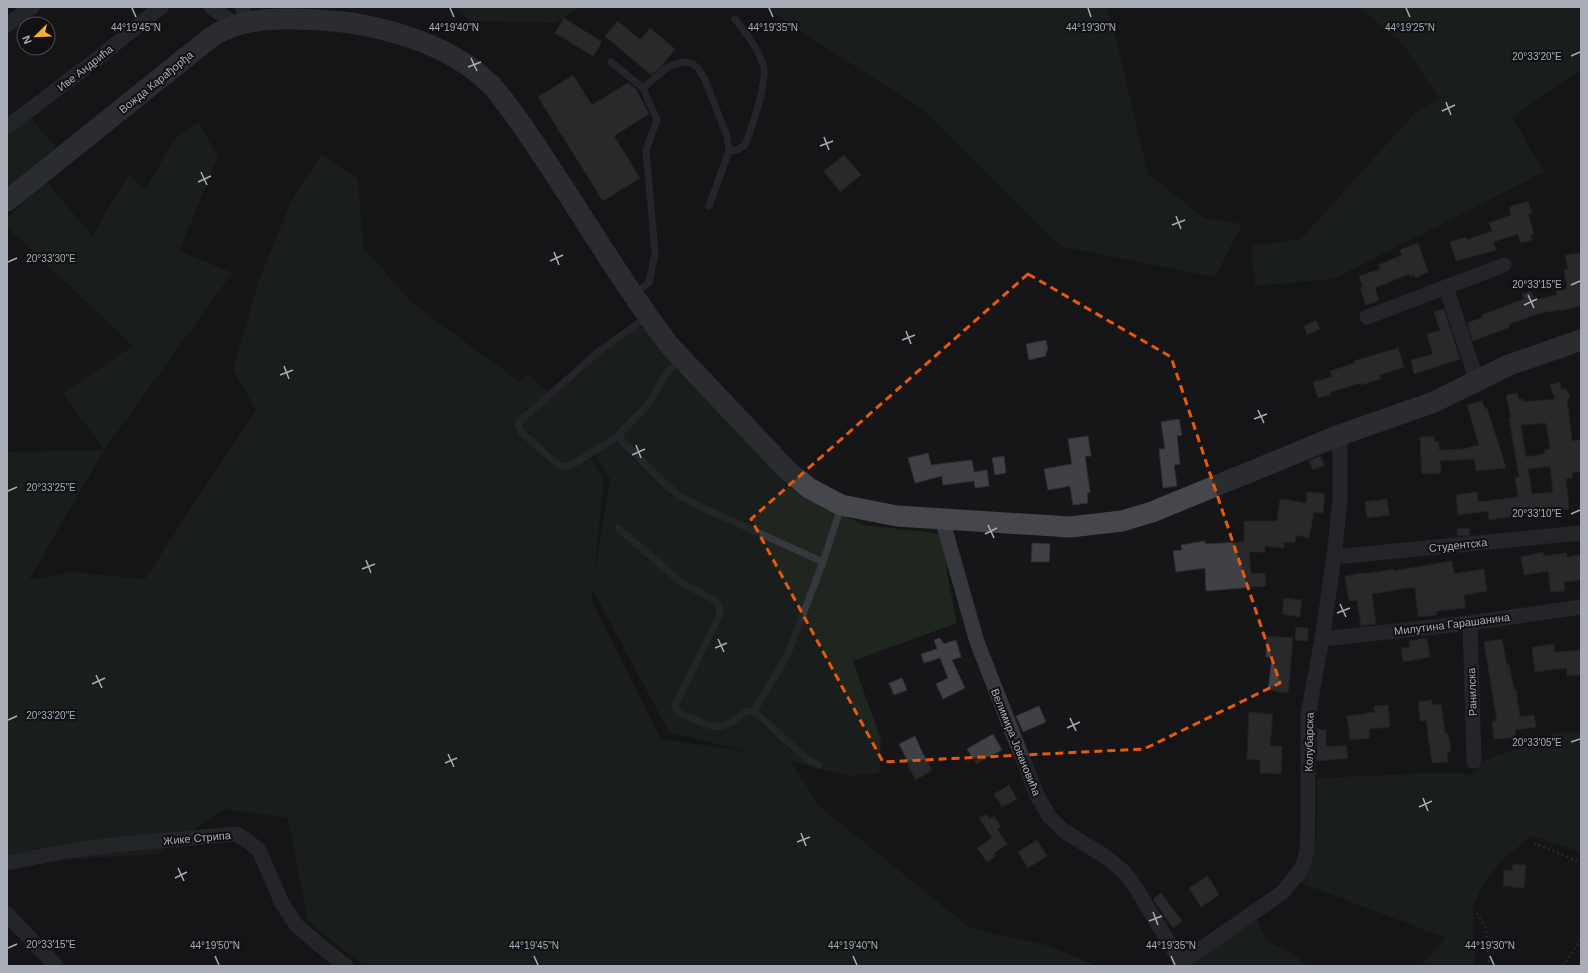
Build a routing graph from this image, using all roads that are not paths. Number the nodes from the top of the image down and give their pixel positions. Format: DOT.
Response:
graph roads {
  1 [pos="32,7"];
  2 [pos="161,7"];
  3 [pos="211,7"];
  4 [pos="242,18"];
  5 [pos="735,19"];
  6 [pos="7,25"];
  7 [pos="611,62"];
  8 [pos="643,88"];
  9 [pos="7,127"];
  10 [pos="729,151"];
  11 [pos="7,201"];
  12 [pos="708,206"];
  13 [pos="1504,265"];
  14 [pos="1446,287"];
  15 [pos="633,295"];
  16 [pos="649,316"];
  17 [pos="1367,317"];
  18 [pos="1581,340"];
  19 [pos="684,359"];
  20 [pos="1476,381"];
  21 [pos="1340,435"];
  22 [pos="618,436"];
  23 [pos="841,505"];
  24 [pos="942,519"];
  25 [pos="618,528"];
  26 [pos="1581,533"];
  27 [pos="1334,557"];
  28 [pos="823,562"];
  29 [pos="1581,607"];
  30 [pos="1470,623"];
  31 [pos="1322,639"];
  32 [pos="754,711"];
  33 [pos="1474,761"];
  34 [pos="819,765"];
  35 [pos="7,863"];
  36 [pos="7,914"];
  37 [pos="1182,964"];
  38 [pos="56,966"];
  39 [pos="346,966"];
  1 -- 6 [label="street"];
  2 -- 9 [label="street, Иве Андрића"];
  3 -- 4 [label="street"];
  4 -- 11 [label="main road, Вожда Карађорђа"];
  4 -- 15 [label="main road, Вожда Карађорђа"];
  5 -- 10 [label="lane"];
  7 -- 8 [label="lane"];
  8 -- 10 [label="lane"];
  8 -- 15 [label="lane"];
  10 -- 12 [label="lane"];
  13 -- 14 [label="street"];
  14 -- 17 [label="street"];
  14 -- 20 [label="street"];
  15 -- 16 [label="main road, Вожда Карађорђа"];
  16 -- 19 [label="main road, Вожда Карађорђа"];
  16 -- 22 [label="lane"];
  18 -- 20 [label="main road, Вожда Карађорђа"];
  19 -- 22 [label="lane"];
  19 -- 23 [label="main road, Вожда Карађорђа"];
  20 -- 21 [label="main road, Вожда Карађорђа"];
  21 -- 24 [label="main road, Вожда Карађорђа"];
  21 -- 27 [label="street, Колубарска"];
  22 -- 28 [label="lane"];
  23 -- 24 [label="main road, Вожда Карађорђа"];
  23 -- 28 [label="lane"];
  24 -- 37 [label="street, Велимира Јовановића"];
  25 -- 32 [label="lane"];
  26 -- 27 [label="street, Студентска"];
  27 -- 31 [label="street, Колубарска"];
  28 -- 32 [label="lane"];
  29 -- 30 [label="street, Милутина Гарашанина"];
  30 -- 31 [label="street, Милутина Гарашанина"];
  30 -- 33 [label="street, Ранилска"];
  31 -- 37 [label="street, Колубарска"];
  32 -- 34 [label="lane"];
  35 -- 39 [label="street, Жике Стрипа"];
  36 -- 38 [label="street"];
}
